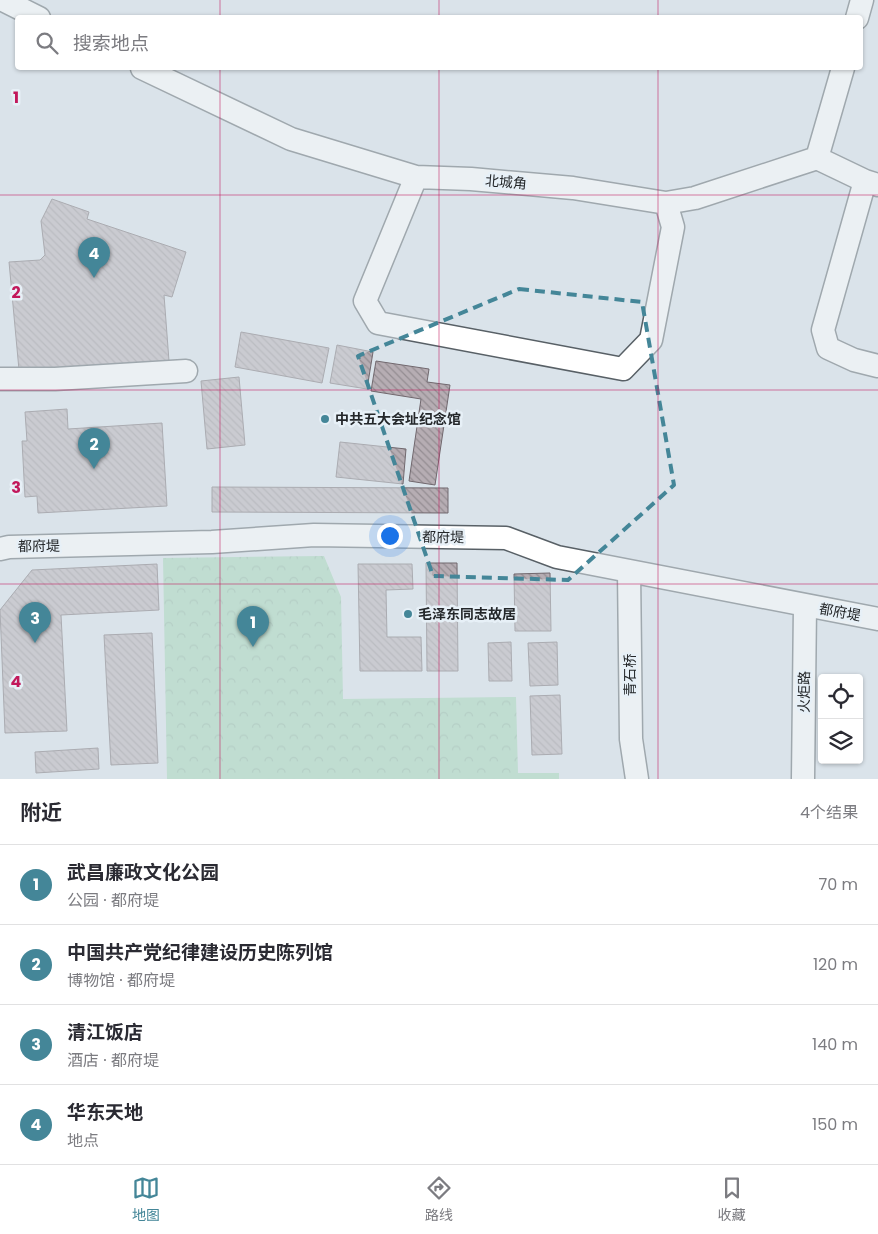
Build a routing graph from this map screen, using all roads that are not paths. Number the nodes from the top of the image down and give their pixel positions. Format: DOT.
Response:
graph roads {
  1 [pos="3,0"];
  2 [pos="862,0"];
  3 [pos="33,15"];
  4 [pos="858,15"];
  5 [pos="146,70"];
  6 [pos="842,70"];
  7 [pos="817,158"];
  8 [pos="416,177"];
  9 [pos="871,183"];
  10 [pos="666,203"];
  11 [pos="878,366"];
  12 [pos="186,371"];
  13 [pos="0,378"];
  14 [pos="0,550"];
  15 [pos="629,571"];
  16 [pos="805,606"];
  17 [pos="878,619"];
  18 [pos="637,779"];
  19 [pos="803,779"];
  1 -- 3 [label="street"];
  2 -- 4 [label="street"];
  5 -- 8 [label="street, 北城角"];
  6 -- 7 [label="street"];
  7 -- 9 [label="street"];
  7 -- 10 [label="street, 北城角"];
  8 -- 10 [label="street, 北城角"];
  8 -- 10 [label="street"];
  9 -- 11 [label="street"];
  12 -- 13 [label="street"];
  14 -- 15 [label="street, 都府堤"];
  15 -- 16 [label="street, 都府堤"];
  15 -- 18 [label="street, 青石桥"];
  16 -- 17 [label="street, 都府堤"];
  16 -- 19 [label="street, 火炬路"];
}
